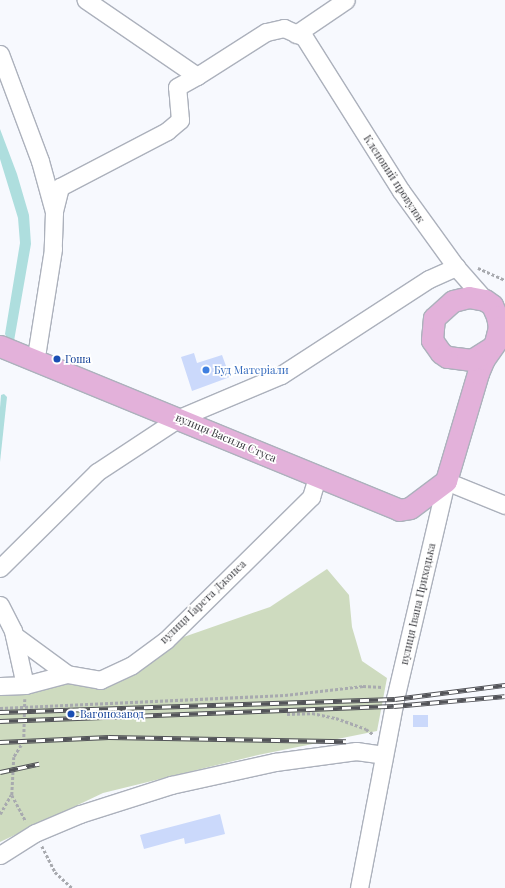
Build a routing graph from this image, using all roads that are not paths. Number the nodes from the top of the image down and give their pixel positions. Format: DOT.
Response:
graph roads {
  1 [pos="86,0"];
  2 [pos="346,0"];
  3 [pos="296,34"];
  4 [pos="0,54"];
  5 [pos="197,76"];
  6 [pos="54,212"];
  7 [pos="456,267"];
  8 [pos="494,304"];
  9 [pos="497,340"];
  10 [pos="0,346"];
  11 [pos="31,359"];
  12 [pos="455,359"];
  13 [pos="472,390"];
  14 [pos="179,418"];
  15 [pos="317,477"];
  16 [pos="446,482"];
  17 [pos="505,505"];
  18 [pos="0,568"];
  19 [pos="0,605"];
  20 [pos="14,635"];
  21 [pos="67,674"];
  22 [pos="25,685"];
  23 [pos="0,686"];
  24 [pos="385,749"];
  25 [pos="0,855"];
  26 [pos="359,888"];
  1 -- 5 [label="street"];
  2 -- 3 [label="street"];
  3 -- 5 [label="street, Кленовий провулок"];
  3 -- 7 [label="street, Кленовий провулок"];
  4 -- 6 [label="street"];
  5 -- 6 [label="street, Кленовий провулок"];
  6 -- 11 [label="street"];
  7 -- 8 [label="street, Кленовий провулок"];
  7 -- 14 [label="street"];
  8 -- 9 [label="main road"];
  8 -- 12 [label="main road"];
  9 -- 12 [label="main road"];
  9 -- 13 [label="main road, вулиця Івана Приходька"];
  10 -- 11 [label="main road, вулиця Василя Стуса"];
  11 -- 14 [label="main road, вулиця Василя Стуса"];
  12 -- 13 [label="main road"];
  13 -- 16 [label="main road, вулиця Івана Приходька"];
  14 -- 15 [label="main road, вулиця Василя Стуса"];
  14 -- 18 [label="street"];
  15 -- 16 [label="main road, вулиця Василя Стуса"];
  15 -- 21 [label="street, вулиця Ґарета Джонса"];
  16 -- 17 [label="street"];
  16 -- 24 [label="street, вулиця Івана Приходька"];
  19 -- 20 [label="street"];
  20 -- 21 [label="street"];
  20 -- 22 [label="street"];
  21 -- 22 [label="street, вулиця Ґарета Джонса"];
  22 -- 23 [label="street, вулиця Ґарета Джонса"];
  24 -- 25 [label="street"];
  24 -- 26 [label="street, вулиця Івана Приходька"];
}
